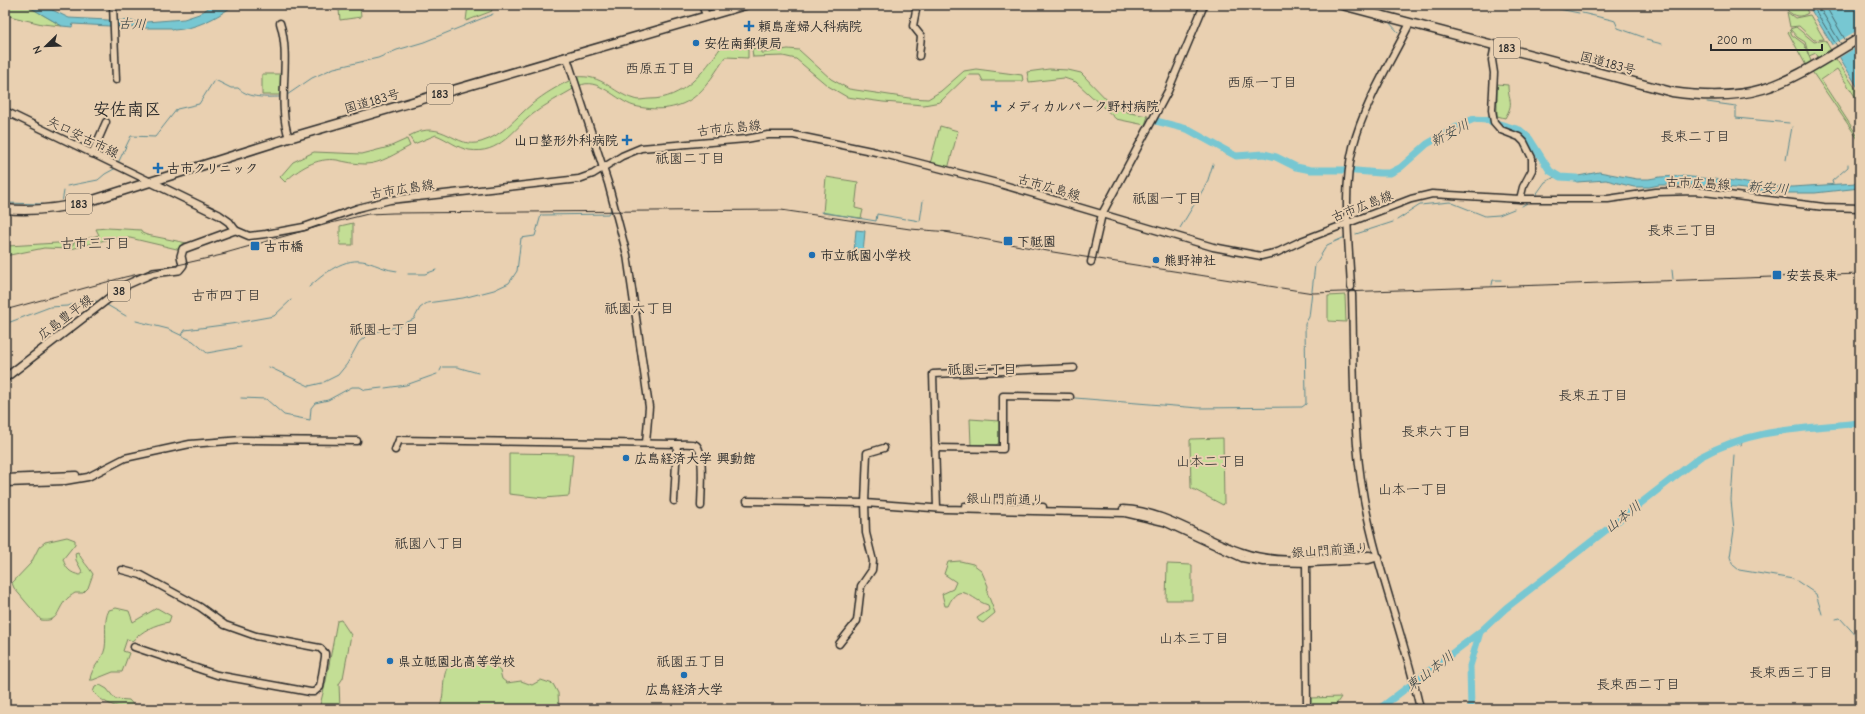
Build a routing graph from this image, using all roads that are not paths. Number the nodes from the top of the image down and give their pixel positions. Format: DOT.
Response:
graph roads {
  1 [pos="113,5"];
  2 [pos="702,5"];
  3 [pos="745,5"];
  4 [pos="916,5"];
  5 [pos="1204,5"];
  6 [pos="1342,5"];
  7 [pos="731,6"];
  8 [pos="706,15"];
  9 [pos="280,23"];
  10 [pos="1410,23"];
  11 [pos="1860,38"];
  12 [pos="1495,45"];
  13 [pos="919,56"];
  14 [pos="567,58"];
  15 [pos="116,80"];
  16 [pos="5,111"];
  17 [pos="106,122"];
  18 [pos="289,138"];
  19 [pos="92,154"];
  20 [pos="603,168"];
  21 [pos="151,182"];
  22 [pos="1520,199"];
  23 [pos="1860,208"];
  24 [pos="5,209"];
  25 [pos="1102,214"];
  26 [pos="1348,222"];
  27 [pos="235,230"];
  28 [pos="1091,262"];
  29 [pos="1074,368"];
  30 [pos="5,378"];
  31 [pos="1070,397"];
  32 [pos="358,441"];
  33 [pos="646,443"];
  34 [pos="677,444"];
  35 [pos="884,448"];
  36 [pos="935,448"];
  37 [pos="395,450"];
  38 [pos="94,474"];
  39 [pos="5,478"];
  40 [pos="5,483"];
  41 [pos="674,501"];
  42 [pos="747,501"];
  43 [pos="865,503"];
  44 [pos="701,506"];
  45 [pos="937,508"];
  46 [pos="1379,557"];
  47 [pos="1306,563"];
  48 [pos="122,570"];
  49 [pos="839,644"];
  50 [pos="134,647"];
  51 [pos="1308,709"];
  52 [pos="1420,709"];
  1 -- 15 [label="street"];
  2 -- 8 [label="street"];
  3 -- 7 [label="highway, 国道183号 / 183"];
  4 -- 13 [label="street"];
  5 -- 25 [label="street"];
  6 -- 10 [label="highway, 国道183号 / 183"];
  7 -- 8 [label="highway, 国道183号 / 183"];
  8 -- 14 [label="highway, 国道183号 / 183"];
  9 -- 18 [label="street"];
  10 -- 12 [label="highway, 国道183号 / 183"];
  10 -- 26 [label="street"];
  11 -- 12 [label="highway, 国道183号 / 183"];
  12 -- 22 [label="street"];
  14 -- 18 [label="highway, 国道183号 / 183"];
  14 -- 20 [label="street"];
  16 -- 19 [label="street, 矢口安古市線"];
  17 -- 19 [label="street"];
  18 -- 21 [label="highway, 国道183号 / 183"];
  19 -- 21 [label="street, 矢口安古市線"];
  20 -- 25 [label="street, 古市広島線"];
  20 -- 27 [label="street, 古市広島線"];
  20 -- 33 [label="street"];
  21 -- 24 [label="highway, 国道183号 / 183"];
  21 -- 27 [label="main road"];
  22 -- 23 [label="street, 古市広島線"];
  22 -- 26 [label="street, 古市広島線"];
  25 -- 26 [label="street, 古市広島線"];
  25 -- 28 [label="street"];
  26 -- 46 [label="street"];
  27 -- 30 [label="main road, 広島豊平線 / 38"];
  29 -- 36 [label="street"];
  31 -- 36 [label="street"];
  32 -- 38 [label="street"];
  33 -- 34 [label="street"];
  33 -- 37 [label="street"];
  34 -- 41 [label="street"];
  34 -- 44 [label="street"];
  35 -- 43 [label="street"];
  36 -- 45 [label="street"];
  38 -- 39 [label="street"];
  38 -- 40 [label="street"];
  42 -- 43 [label="street, 銀山門前通り"];
  43 -- 45 [label="street, 銀山門前通り"];
  43 -- 49 [label="street"];
  45 -- 46 [label="street, 銀山門前通り"];
  45 -- 47 [label="street, 銀山門前通り"];
  46 -- 47 [label="street, 銀山門前通り"];
  46 -- 52 [label="street"];
  47 -- 51 [label="street"];
  48 -- 50 [label="street"];
}
